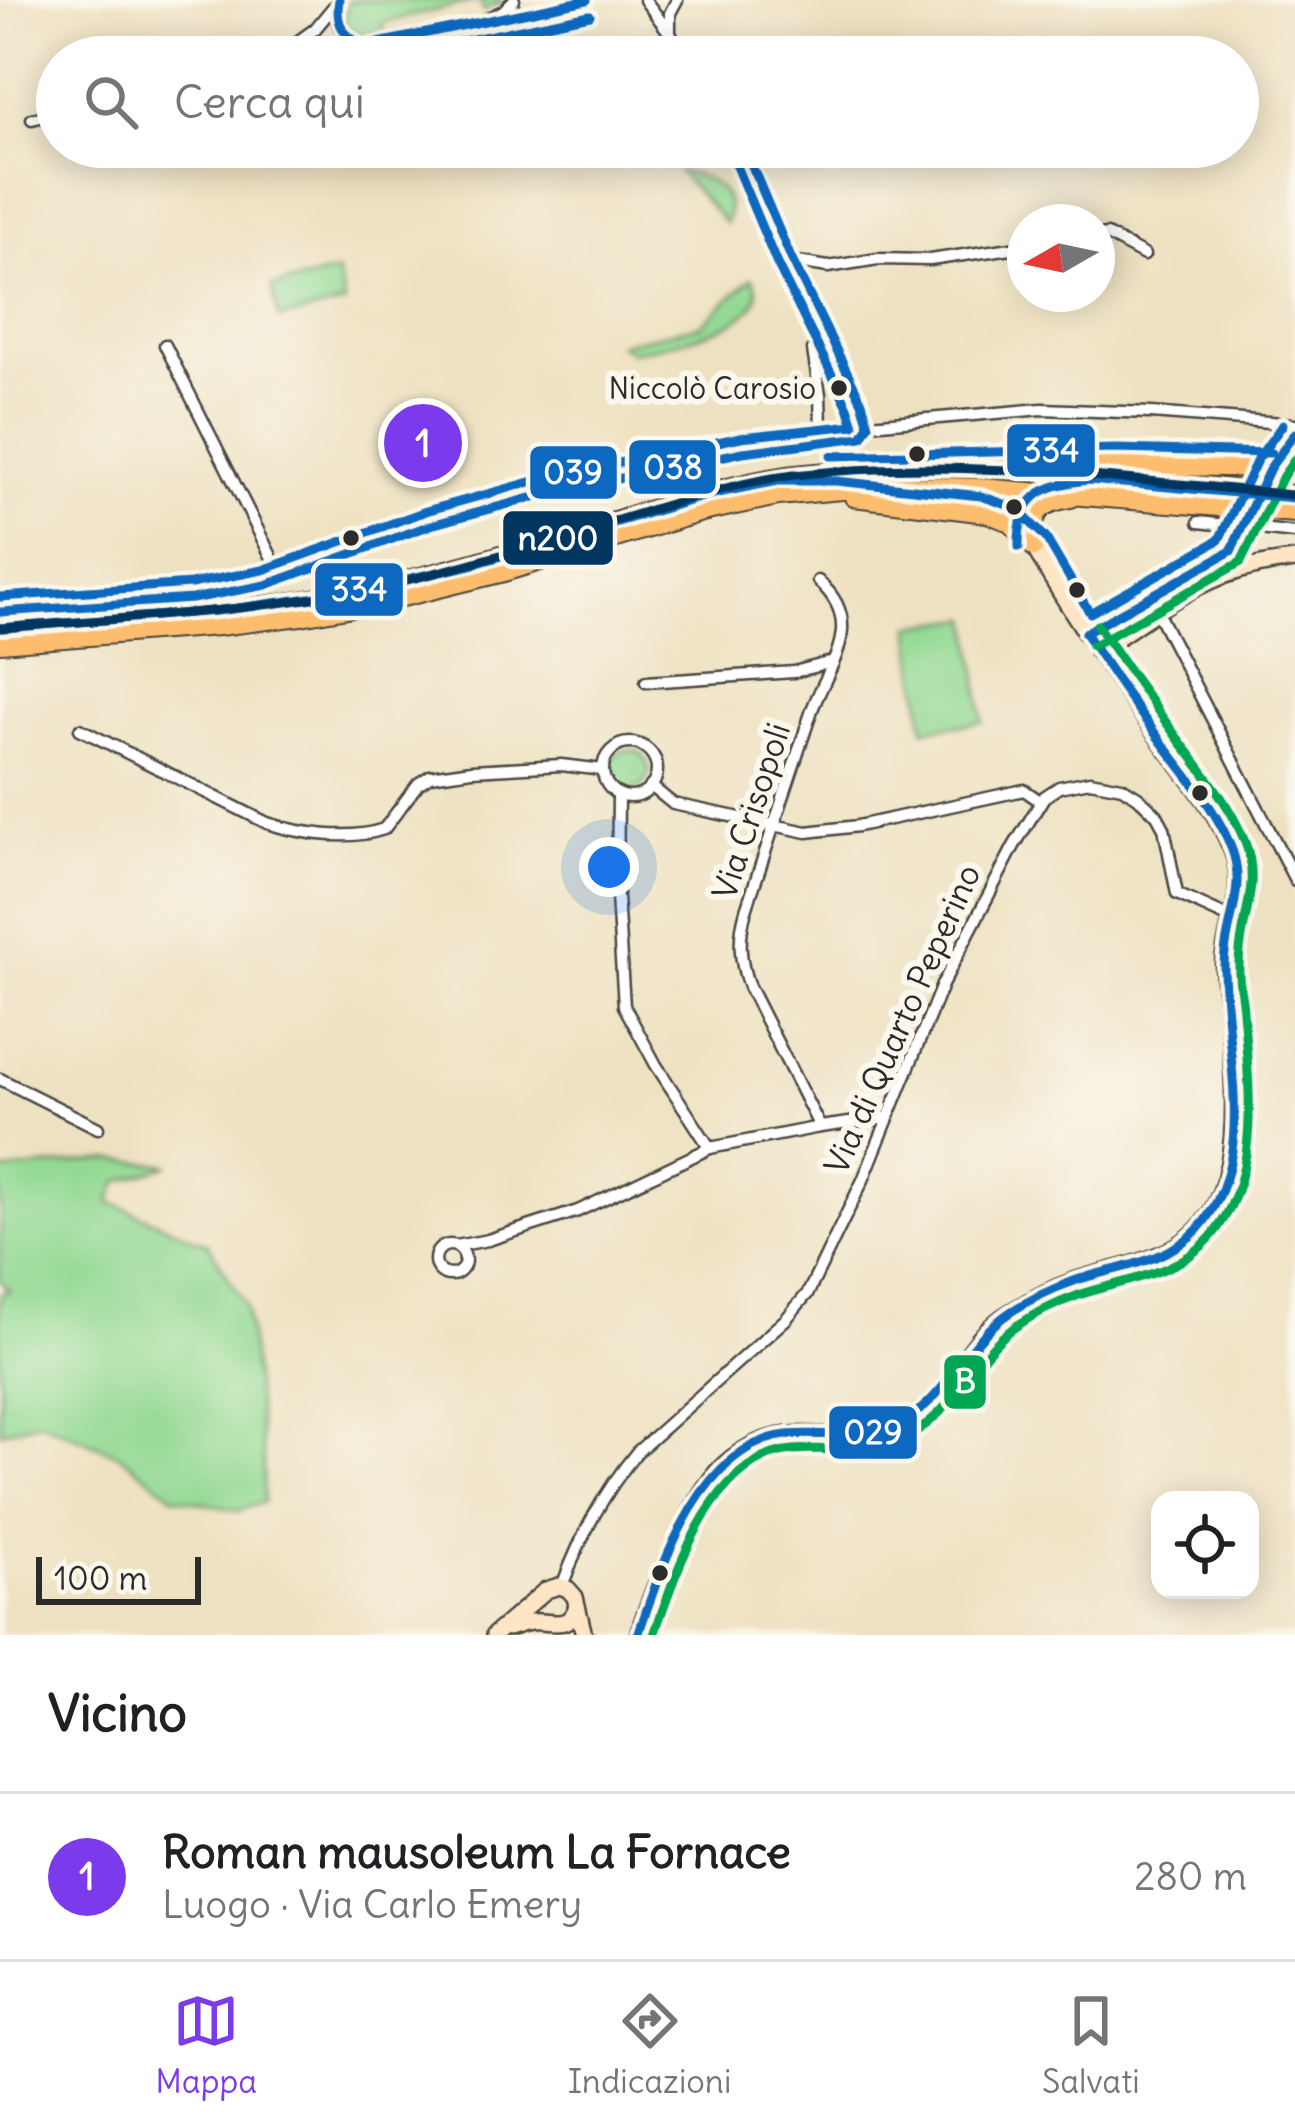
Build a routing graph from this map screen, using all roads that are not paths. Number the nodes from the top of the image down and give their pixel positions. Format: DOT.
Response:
graph roads {
  1 [pos="339,0"];
  2 [pos="514,0"];
  3 [pos="587,0"];
  4 [pos="645,0"];
  5 [pos="677,0"];
  6 [pos="476,24"];
  7 [pos="670,35"];
  8 [pos="305,36"];
  9 [pos="346,36"];
  10 [pos="415,36"];
  11 [pos="36,117"];
  12 [pos="32,118"];
  13 [pos="737,168"];
  14 [pos="1115,239"];
  15 [pos="1007,249"];
  16 [pos="1144,255"];
  17 [pos="777,263"];
  18 [pos="803,318"];
  19 [pos="165,345"];
  20 [pos="854,425"];
  21 [pos="821,428"];
  22 [pos="1295,428"];
  23 [pos="1270,468"];
  24 [pos="958,469"];
  25 [pos="1295,469"];
  26 [pos="1088,495"];
  27 [pos="1295,495"];
  28 [pos="778,496"];
  29 [pos="1295,513"];
  30 [pos="1199,522"];
  31 [pos="1295,533"];
  32 [pos="1034,547"];
  33 [pos="1295,560"];
  34 [pos="276,566"];
  35 [pos="818,581"];
  36 [pos="0,597"];
  37 [pos="1157,612"];
  38 [pos="0,628"];
  39 [pos="1085,633"];
  40 [pos="0,643"];
  41 [pos="1097,651"];
  42 [pos="832,662"];
  43 [pos="646,682"];
  44 [pos="80,729"];
  45 [pos="603,770"];
  46 [pos="651,786"];
  47 [pos="618,794"];
  48 [pos="1040,801"];
  49 [pos="773,827"];
  50 [pos="1295,880"];
  51 [pos="1232,920"];
  52 [pos="0,1078"];
  53 [pos="886,1118"];
  54 [pos="820,1127"];
  55 [pos="98,1128"];
  56 [pos="710,1148"];
  57 [pos="459,1249"];
  58 [pos="562,1586"];
  59 [pos="541,1597"];
  60 [pos="577,1603"];
  61 [pos="556,1623"];
  62 [pos="497,1633"];
  63 [pos="581,1635"];
  64 [pos="638,1635"];
  1 -- 8 [label="street"];
  1 -- 9 [label="street"];
  2 -- 6 [label="street"];
  3 -- 6 [label="street"];
  4 -- 7 [label="street"];
  5 -- 7 [label="street"];
  6 -- 10 [label="street"];
  11 -- 12 [label="street"];
  13 -- 17 [label="street"];
  14 -- 16 [label="street"];
  15 -- 17 [label="street"];
  17 -- 18 [label="street"];
  18 -- 20 [label="street"];
  18 -- 21 [label="street"];
  19 -- 34 [label="street"];
  20 -- 21 [label="street"];
  20 -- 22 [label="street"];
  21 -- 34 [label="street"];
  22 -- 23 [label="street"];
  23 -- 24 [label="highway"];
  23 -- 25 [label="street"];
  23 -- 39 [label="street, bridge"];
  24 -- 27 [label="highway"];
  24 -- 38 [label="highway"];
  26 -- 28 [label="highway"];
  26 -- 29 [label="highway"];
  26 -- 32 [label="highway"];
  28 -- 32 [label="highway"];
  28 -- 40 [label="highway"];
  30 -- 31 [label="street"];
  32 -- 39 [label="street"];
  33 -- 37 [label="street"];
  34 -- 36 [label="street"];
  35 -- 42 [label="street, Via Crisopoli"];
  37 -- 41 [label="street"];
  37 -- 50 [label="street"];
  39 -- 41 [label="street"];
  41 -- 51 [label="street"];
  42 -- 43 [label="street"];
  42 -- 49 [label="street, Via Crisopoli"];
  44 -- 45 [label="street"];
  45 -- 46 [label="street"];
  45 -- 47 [label="street"];
  46 -- 47 [label="street"];
  46 -- 49 [label="street"];
  47 -- 56 [label="street"];
  48 -- 49 [label="street"];
  48 -- 51 [label="street"];
  48 -- 53 [label="street, Via di Quarto Peperino"];
  49 -- 54 [label="street, Via Crisopoli"];
  51 -- 64 [label="street"];
  52 -- 55 [label="street"];
  53 -- 54 [label="street"];
  53 -- 58 [label="street, Via di Quarto Peperino"];
  54 -- 56 [label="street"];
  56 -- 57 [label="street"];
  58 -- 59 [label="street"];
  58 -- 60 [label="street"];
  59 -- 61 [label="street"];
  59 -- 62 [label="street"];
  60 -- 61 [label="street"];
  60 -- 63 [label="street"];
  61 -- 62 [label="street"];
  61 -- 63 [label="street"];
}
